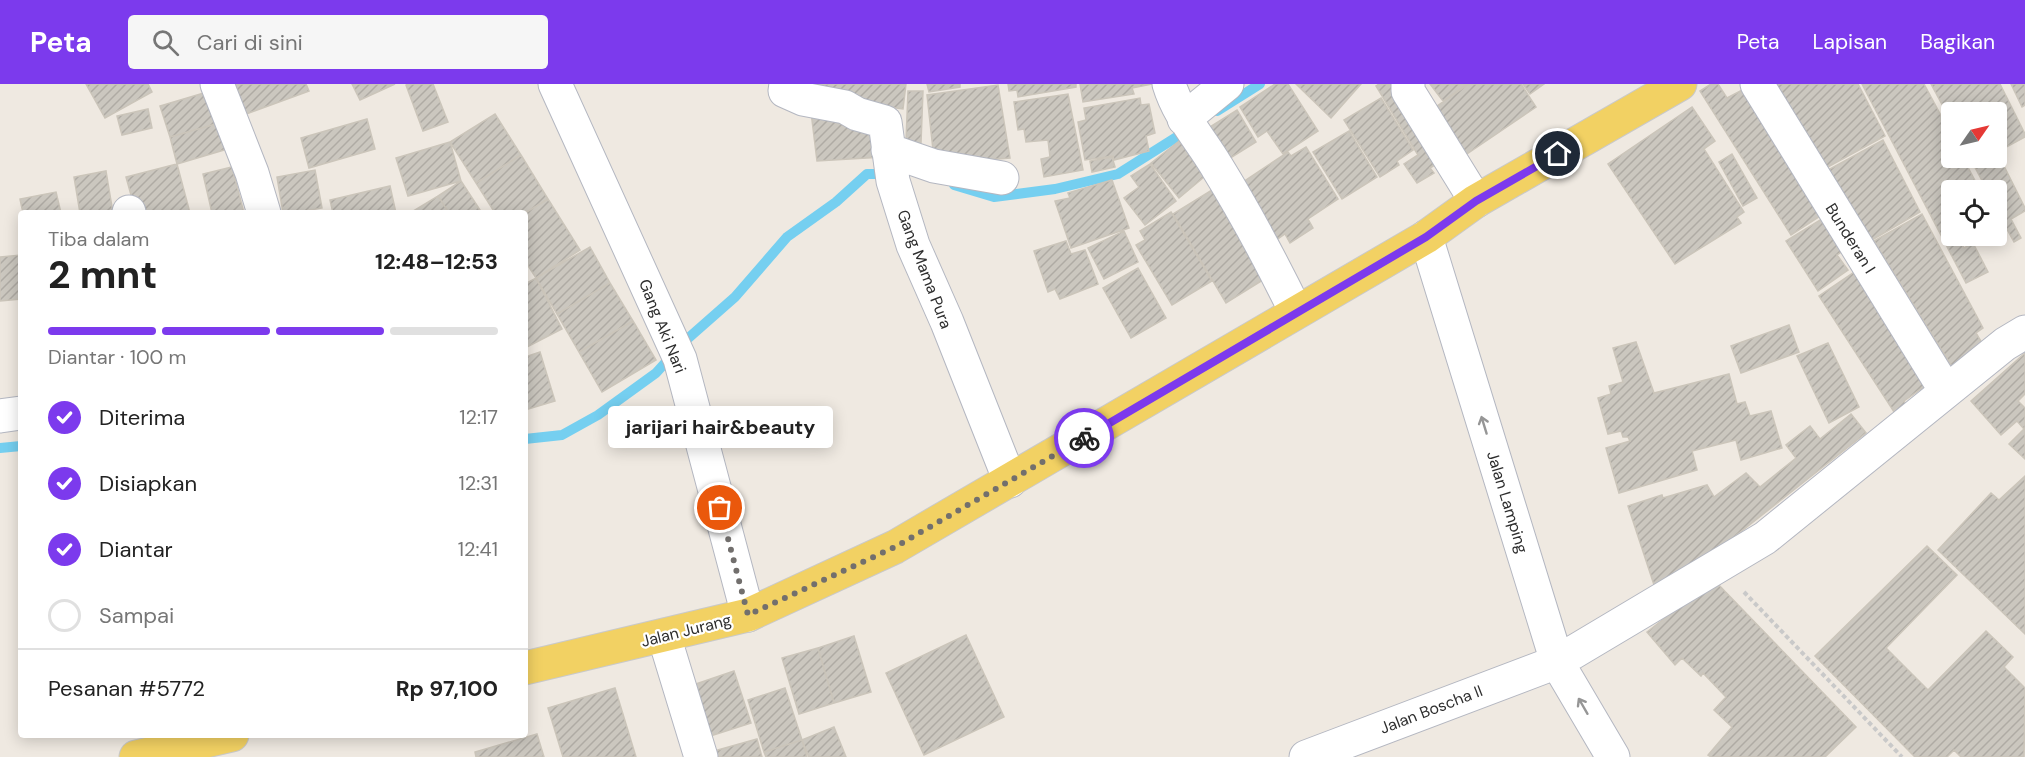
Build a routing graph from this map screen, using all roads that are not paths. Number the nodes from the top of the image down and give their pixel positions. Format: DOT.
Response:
graph roads {
  1 [pos="217,84"];
  2 [pos="555,84"];
  3 [pos="786,84"];
  4 [pos="1169,84"];
  5 [pos="1227,84"];
  6 [pos="1408,84"];
  7 [pos="1680,84"];
  8 [pos="1757,84"];
  9 [pos="1184,119"];
  10 [pos="888,150"];
  11 [pos="1002,178"];
  12 [pos="1476,201"];
  13 [pos="263,210"];
  14 [pos="1426,237"];
  15 [pos="1296,312"];
  16 [pos="2025,332"];
  17 [pos="1946,391"];
  18 [pos="18,413"];
  19 [pos="0,416"];
  20 [pos="1010,481"];
  21 [pos="748,615"];
  22 [pos="664,636"];
  23 [pos="1557,662"];
  24 [pos="528,667"];
  25 [pos="219,738"];
  26 [pos="136,757"];
  27 [pos="701,757"];
  28 [pos="1306,757"];
  29 [pos="1612,757"];
  1 -- 13 [label="street"];
  2 -- 21 [label="street, Gang Aki Nari"];
  3 -- 10 [label="street, Gang Mama Pura"];
  4 -- 9 [label="street"];
  5 -- 9 [label="street"];
  6 -- 12 [label="street"];
  7 -- 12 [label="main road, Jalan Jurang"];
  8 -- 17 [label="street, Bunderan I"];
  9 -- 15 [label="street"];
  10 -- 11 [label="street"];
  10 -- 20 [label="street, Gang Mama Pura"];
  12 -- 14 [label="main road, Jalan Jurang"];
  14 -- 15 [label="main road, Jalan Jurang"];
  23 -- 14 [label="street, Jalan Lamping, one-way"];
  15 -- 20 [label="main road, Jalan Jurang"];
  16 -- 17 [label="street, Jalan Boscha II"];
  17 -- 23 [label="street, Jalan Boscha II"];
  18 -- 19 [label="street"];
  20 -- 21 [label="main road, Jalan Jurang"];
  21 -- 22 [label="main road, Jalan Jurang"];
  22 -- 24 [label="main road, Jalan Jurang"];
  22 -- 27 [label="street"];
  23 -- 28 [label="street, Jalan Boscha II"];
  29 -- 23 [label="street, Jalan Lamping, one-way"];
  25 -- 26 [label="main road"];
}
